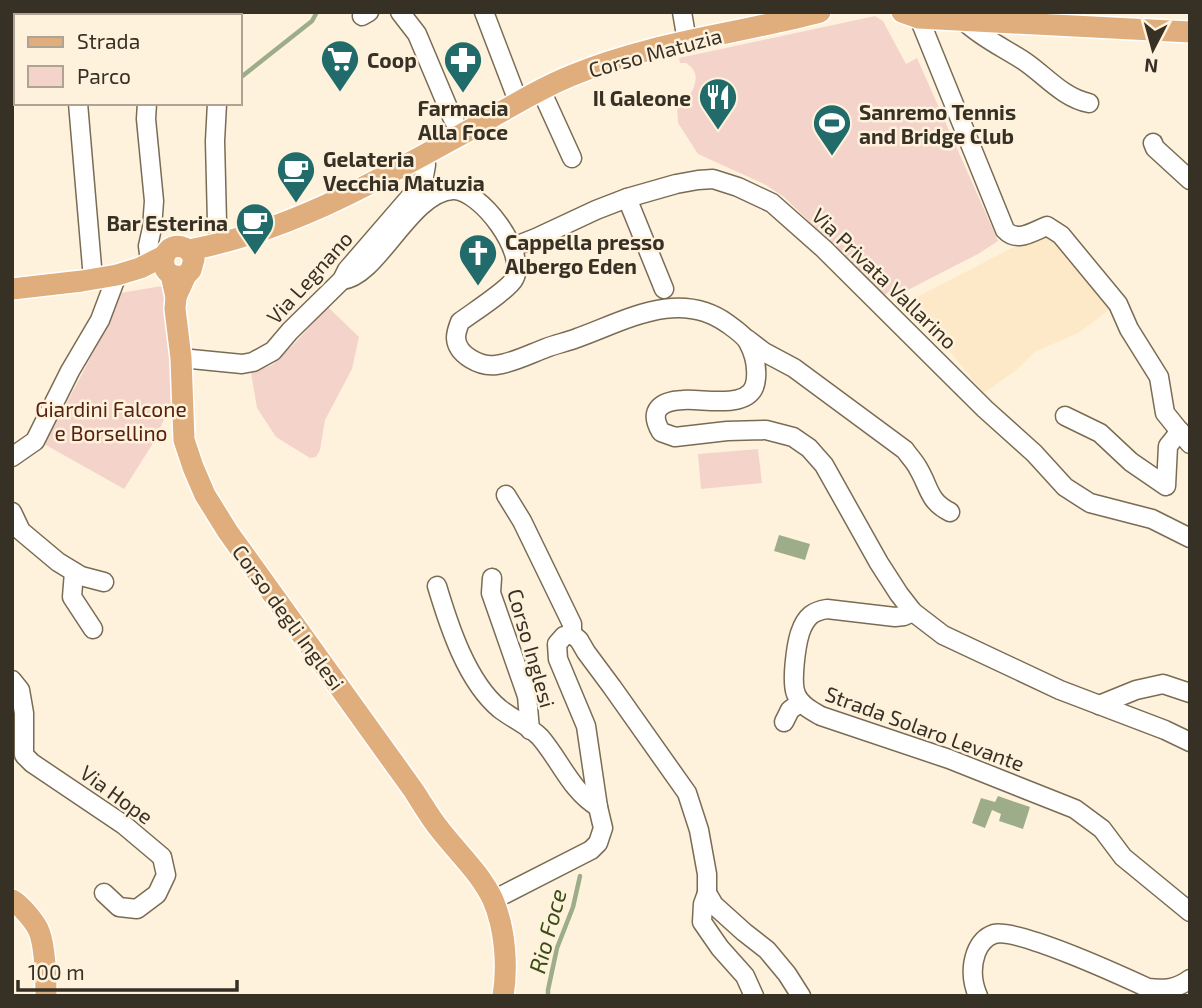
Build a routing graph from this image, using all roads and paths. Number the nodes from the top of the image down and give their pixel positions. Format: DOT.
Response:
graph roads {
  1 [pos="400,12"];
  2 [pos="484,12"];
  3 [pos="682,12"];
  4 [pos="820,12"];
  5 [pos="910,15"];
  6 [pos="964,21"];
  7 [pos="1190,32"];
  8 [pos="687,41"];
  9 [pos="541,90"];
  10 [pos="518,102"];
  11 [pos="1089,103"];
  12 [pos="78,105"];
  13 [pos="147,105"];
  14 [pos="217,105"];
  15 [pos="461,134"];
  16 [pos="1153,143"];
  17 [pos="424,155"];
  18 [pos="572,158"];
  19 [pos="1190,180"];
  20 [pos="627,198"];
  21 [pos="224,243"];
  22 [pos="513,247"];
  23 [pos="170,265"];
  24 [pos="117,275"];
  25 [pos="93,279"];
  26 [pos="342,280"];
  27 [pos="12,289"];
  28 [pos="664,289"];
  29 [pos="747,340"];
  30 [pos="180,358"];
  31 [pos="1065,416"];
  32 [pos="1185,438"];
  33 [pos="12,457"];
  34 [pos="506,495"];
  35 [pos="12,512"];
  36 [pos="950,512"];
  37 [pos="1190,538"];
  38 [pos="74,572"];
  39 [pos="492,578"];
  40 [pos="104,582"];
  41 [pos="437,586"];
  42 [pos="913,612"];
  43 [pos="93,629"];
  44 [pos="571,634"];
  45 [pos="12,680"];
  46 [pos="1190,693"];
  47 [pos="801,702"];
  48 [pos="1099,705"];
  49 [pos="784,722"];
  50 [pos="530,730"];
  51 [pos="1190,742"];
  52 [pos="598,807"];
  53 [pos="707,892"];
  54 [pos="104,893"];
  55 [pos="12,900"];
  56 [pos="493,900"];
  57 [pos="1190,912"];
  58 [pos="1190,979"];
  59 [pos="43,994"];
  60 [pos="503,996"];
  61 [pos="754,996"];
  62 [pos="801,996"];
  63 [pos="978,996"];
  1 -- 15 [label="street"];
  2 -- 10 [label="street"];
  3 -- 8 [label="street"];
  4 -- 8 [label="main road, Corso Matuzia"];
  5 -- 6 [label="main road"];
  5 -- 32 [label="street"];
  6 -- 7 [label="main road"];
  6 -- 11 [label="street"];
  8 -- 9 [label="main road, Corso Matuzia"];
  9 -- 10 [label="main road, Corso Matuzia"];
  9 -- 18 [label="street"];
  10 -- 15 [label="main road, Corso Matuzia"];
  12 -- 25 [label="street"];
  13 -- 23 [label="street"];
  14 -- 21 [label="street"];
  15 -- 17 [label="main road, Corso Matuzia"];
  16 -- 19 [label="street"];
  17 -- 21 [label="main road, Corso Matuzia"];
  17 -- 26 [label="street, Via Legnano"];
  20 -- 22 [label="street, Via Privata Vallarino"];
  20 -- 28 [label="street"];
  20 -- 37 [label="street, Via Privata Vallarino"];
  21 -- 23 [label="main road, Corso Matuzia"];
  22 -- 26 [label="street"];
  22 -- 29 [label="street"];
  23 -- 24 [label="main road, Corso Matuzia"];
  23 -- 30 [label="main road, Corso degli Inglesi"];
  24 -- 25 [label="main road, Corso Matuzia"];
  24 -- 33 [label="street"];
  25 -- 27 [label="main road, Corso Matuzia"];
  26 -- 30 [label="street, Via Legnano"];
  29 -- 36 [label="street"];
  29 -- 42 [label="street"];
  30 -- 56 [label="main road, Corso degli Inglesi"];
  31 -- 32 [label="street"];
  34 -- 44 [label="street"];
  35 -- 38 [label="street"];
  38 -- 40 [label="street"];
  38 -- 43 [label="street"];
  39 -- 50 [label="street, Corso Inglesi"];
  41 -- 50 [label="street"];
  42 -- 47 [label="street, Strada Solaro Levante"];
  42 -- 48 [label="street"];
  44 -- 52 [label="street"];
  44 -- 53 [label="street"];
  45 -- 54 [label="street, Via Hope"];
  46 -- 48 [label="street"];
  47 -- 49 [label="street"];
  47 -- 57 [label="street, Strada Solaro Levante"];
  48 -- 51 [label="street"];
  50 -- 52 [label="street"];
  52 -- 56 [label="street"];
  53 -- 61 [label="street"];
  53 -- 62 [label="street"];
  55 -- 59 [label="main road"];
  56 -- 60 [label="main road, Corso degli Inglesi"];
  58 -- 63 [label="street"];
}
